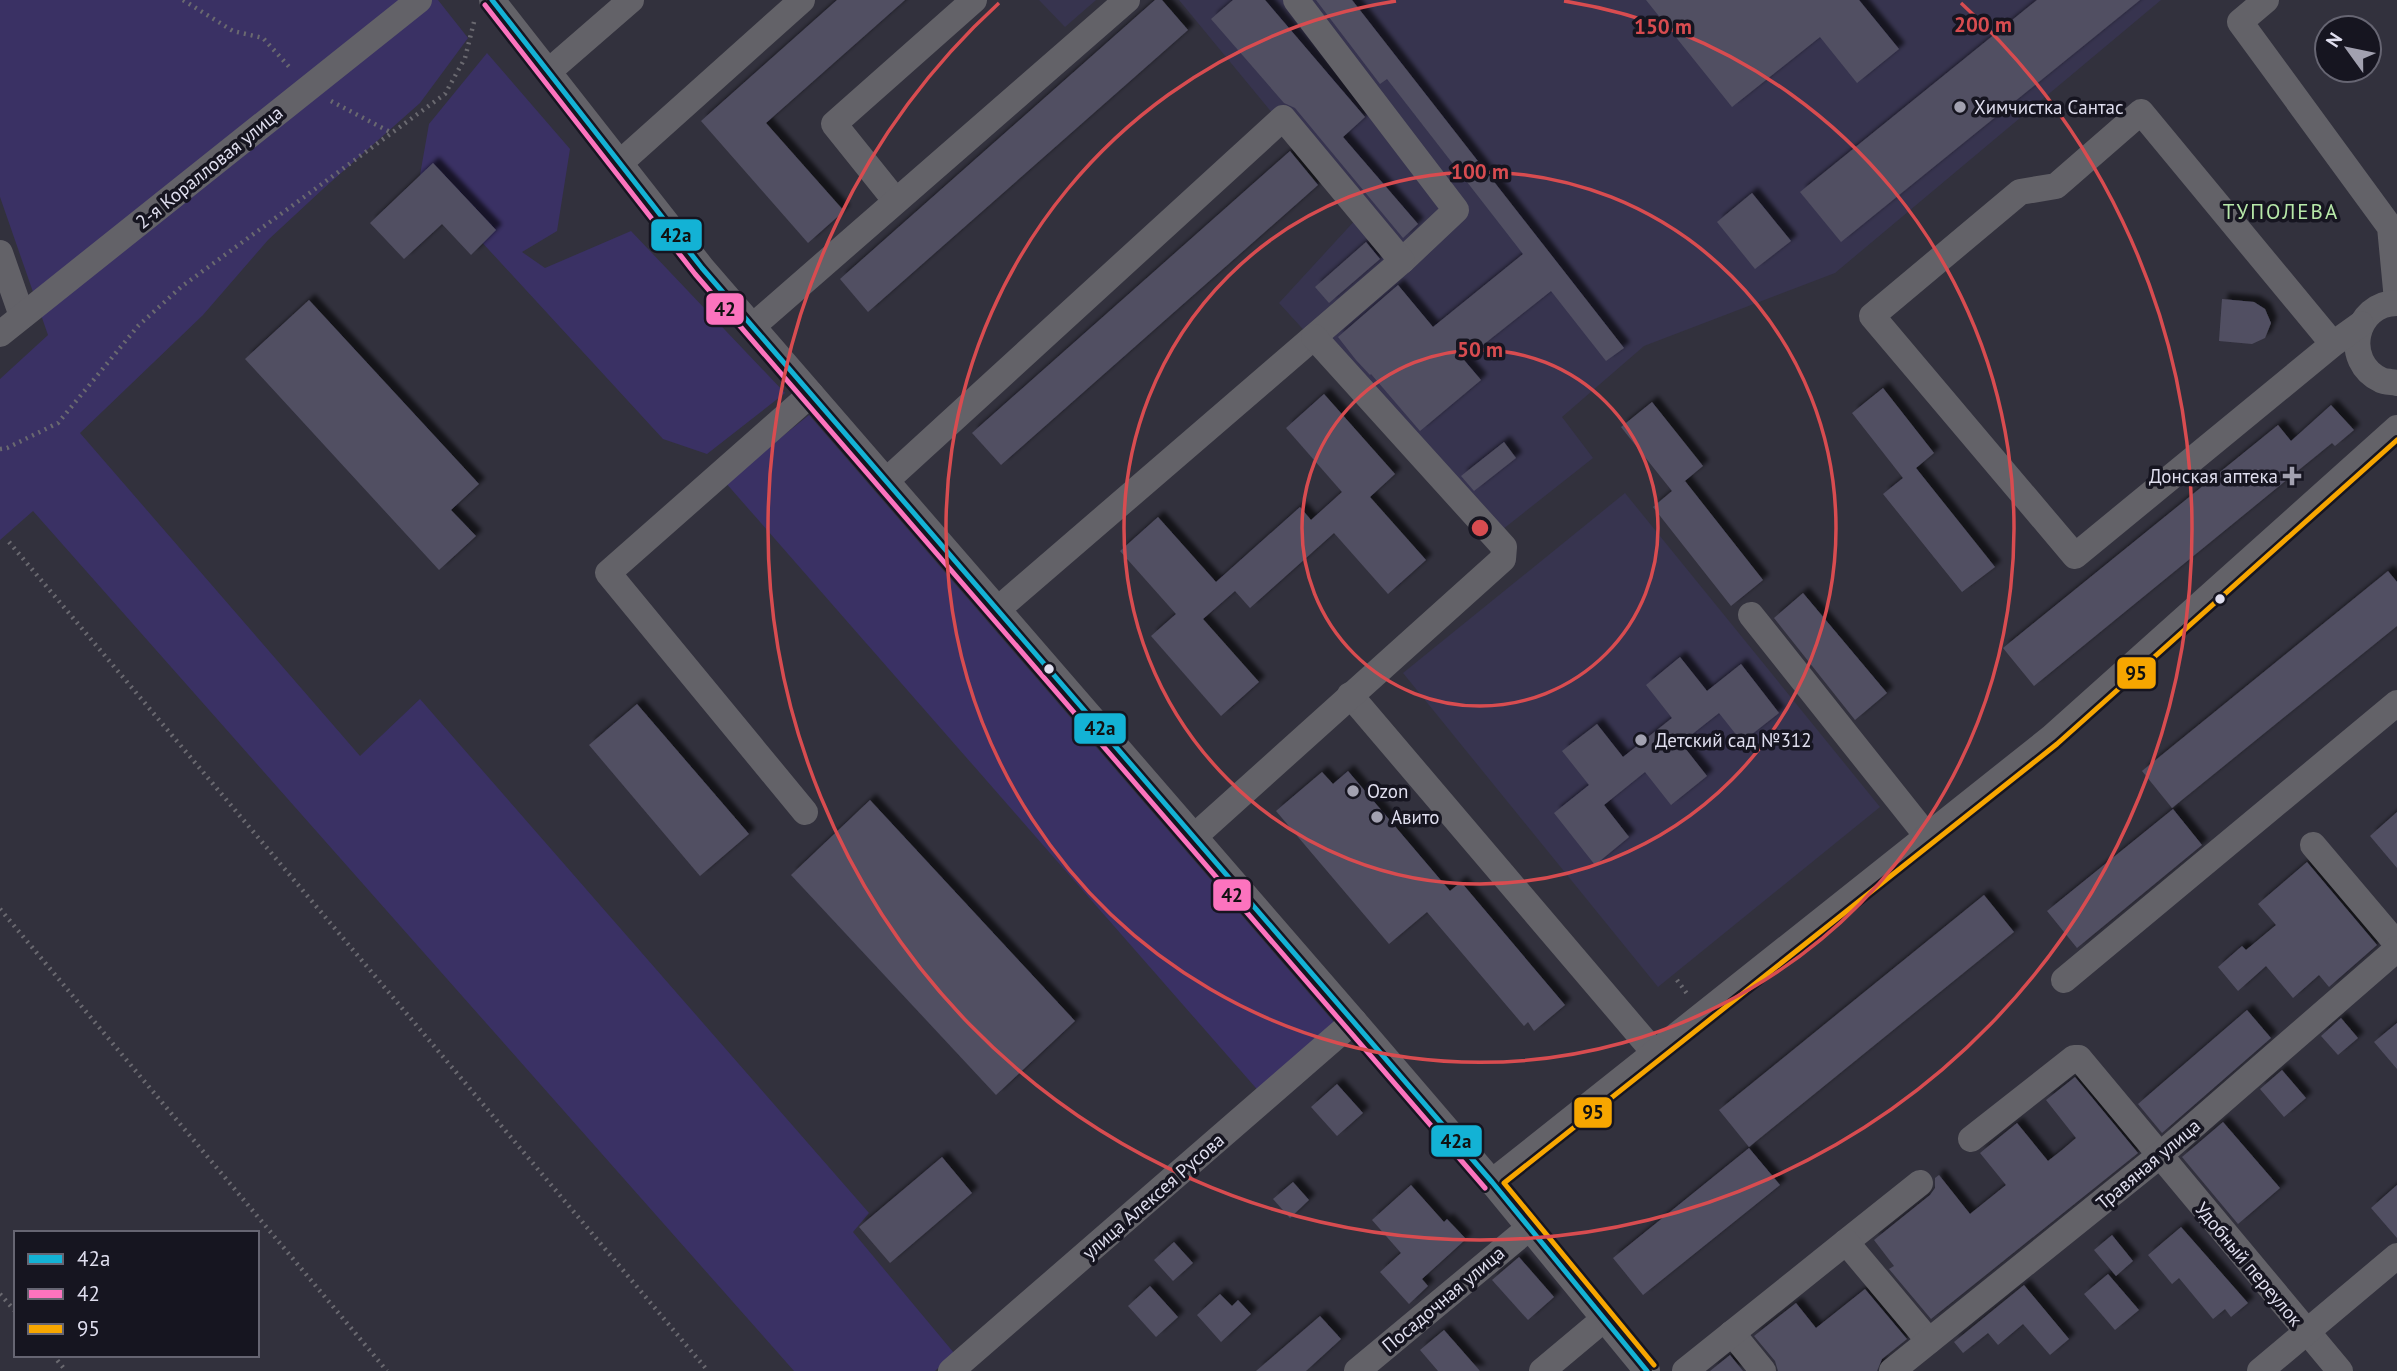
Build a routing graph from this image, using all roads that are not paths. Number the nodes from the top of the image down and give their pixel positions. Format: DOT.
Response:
graph roads {
  1 [pos="419,0"];
  2 [pos="631,0"];
  3 [pos="802,0"];
  4 [pos="974,0"];
  5 [pos="1127,0"];
  6 [pos="1296,0"];
  7 [pos="2266,0"];
  8 [pos="484,6"];
  9 [pos="548,72"];
  10 [pos="620,163"];
  11 [pos="895,200"];
  12 [pos="0,253"];
  13 [pos="1402,261"];
  14 [pos="2397,302"];
  15 [pos="22,316"];
  16 [pos="2361,324"];
  17 [pos="752,326"];
  18 [pos="0,334"];
  19 [pos="1314,337"];
  20 [pos="2333,344"];
  21 [pos="2397,383"];
  22 [pos="811,394"];
  23 [pos="2397,428"];
  24 [pos="886,481"];
  25 [pos="997,610"];
  26 [pos="1751,615"];
  27 [pos="1350,695"];
  28 [pos="2397,703"];
  29 [pos="805,812"];
  30 [pos="1195,836"];
  31 [pos="1927,836"];
  32 [pos="2314,845"];
  33 [pos="2397,947"];
  34 [pos="2064,980"];
  35 [pos="1354,1021"];
  36 [pos="1654,1052"];
  37 [pos="1971,1139"];
  38 [pos="2159,1156"];
  39 [pos="1492,1182"];
  40 [pos="1920,1183"];
  41 [pos="1529,1227"];
  42 [pos="1846,1242"];
  43 [pos="2397,1256"];
  44 [pos="1604,1319"];
  45 [pos="2307,1332"];
  46 [pos="1732,1333"];
  47 [pos="1928,1342"];
  48 [pos="951,1371"];
  49 [pos="1357,1371"];
  50 [pos="1542,1371"];
  51 [pos="1647,1371"];
  52 [pos="1685,1371"];
  53 [pos="1763,1371"];
  54 [pos="1892,1371"];
  55 [pos="2260,1371"];
  56 [pos="2340,1371"];
  1 -- 15 [label="street, 2-я Коралловая улица"];
  2 -- 9 [label="street"];
  3 -- 10 [label="street"];
  4 -- 11 [label="street"];
  5 -- 11 [label="street"];
  6 -- 13 [label="street"];
  7 -- 14 [label="street"];
  8 -- 9 [label="street"];
  9 -- 10 [label="street"];
  10 -- 17 [label="street"];
  11 -- 17 [label="street"];
  12 -- 15 [label="street"];
  13 -- 19 [label="street"];
  13 -- 24 [label="street"];
  14 -- 16 [label="street"];
  15 -- 18 [label="street, 2-я Коралловая улица"];
  16 -- 20 [label="street"];
  16 -- 21 [label="street"];
  17 -- 22 [label="street"];
  19 -- 25 [label="street"];
  19 -- 27 [label="street"];
  20 -- 20 [label="street"];
  22 -- 24 [label="street"];
  22 -- 29 [label="street"];
  23 -- 31 [label="street"];
  24 -- 25 [label="street"];
  25 -- 30 [label="street"];
  26 -- 31 [label="street"];
  27 -- 30 [label="street"];
  27 -- 36 [label="street"];
  28 -- 34 [label="street"];
  30 -- 35 [label="street"];
  31 -- 36 [label="street"];
  32 -- 33 [label="street"];
  33 -- 38 [label="street, Травяная улица"];
  35 -- 39 [label="street"];
  35 -- 48 [label="street, улица Алексея Русова"];
  36 -- 39 [label="street"];
  37 -- 38 [label="street, Удобный переулок"];
  38 -- 45 [label="street, Удобный переулок"];
  38 -- 47 [label="street, Травяная улица"];
  39 -- 41 [label="street"];
  40 -- 42 [label="street"];
  41 -- 44 [label="street"];
  41 -- 49 [label="street, Посадочная улица"];
  42 -- 46 [label="street"];
  42 -- 47 [label="street"];
  43 -- 45 [label="street"];
  44 -- 50 [label="street"];
  44 -- 51 [label="street"];
  45 -- 55 [label="street"];
  45 -- 56 [label="street, Удобный переулок"];
  46 -- 52 [label="street"];
  46 -- 53 [label="street"];
  47 -- 54 [label="street, Травяная улица"];
}
